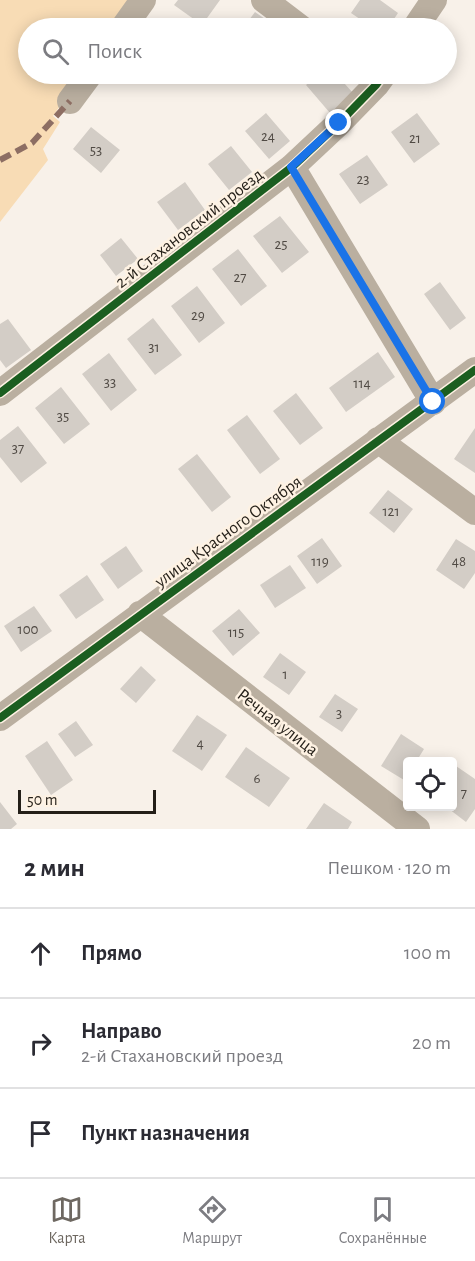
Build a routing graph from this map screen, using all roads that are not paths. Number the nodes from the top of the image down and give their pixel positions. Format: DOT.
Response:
graph roads {
  1 [pos="143,0"];
  2 [pos="264,0"];
  3 [pos="434,0"];
  4 [pos="130,18"];
  5 [pos="288,18"];
  6 [pos="422,18"];
  7 [pos="83,84"];
  8 [pos="368,84"];
  9 [pos="70,101"];
  10 [pos="291,167"];
  11 [pos="475,370"];
  12 [pos="0,393"];
  13 [pos="433,402"];
  14 [pos="378,440"];
  15 [pos="475,512"];
  16 [pos="140,614"];
  17 [pos="0,718"];
  18 [pos="417,829"];
  1 -- 4 [label="street"];
  2 -- 5 [label="street"];
  3 -- 6 [label="street"];
  7 -- 9 [label="street"];
  8 -- 10 [label="street, 2-й Стахановский проезд"];
  10 -- 12 [label="street, 2-й Стахановский проезд"];
  10 -- 13 [label="street"];
  11 -- 13 [label="street, улица Красного Октября"];
  13 -- 14 [label="street, улица Красного Октября"];
  14 -- 15 [label="street"];
  14 -- 16 [label="street, улица Красного Октября"];
  16 -- 17 [label="street, улица Красного Октября"];
  16 -- 18 [label="street, Речная улица"];
}
